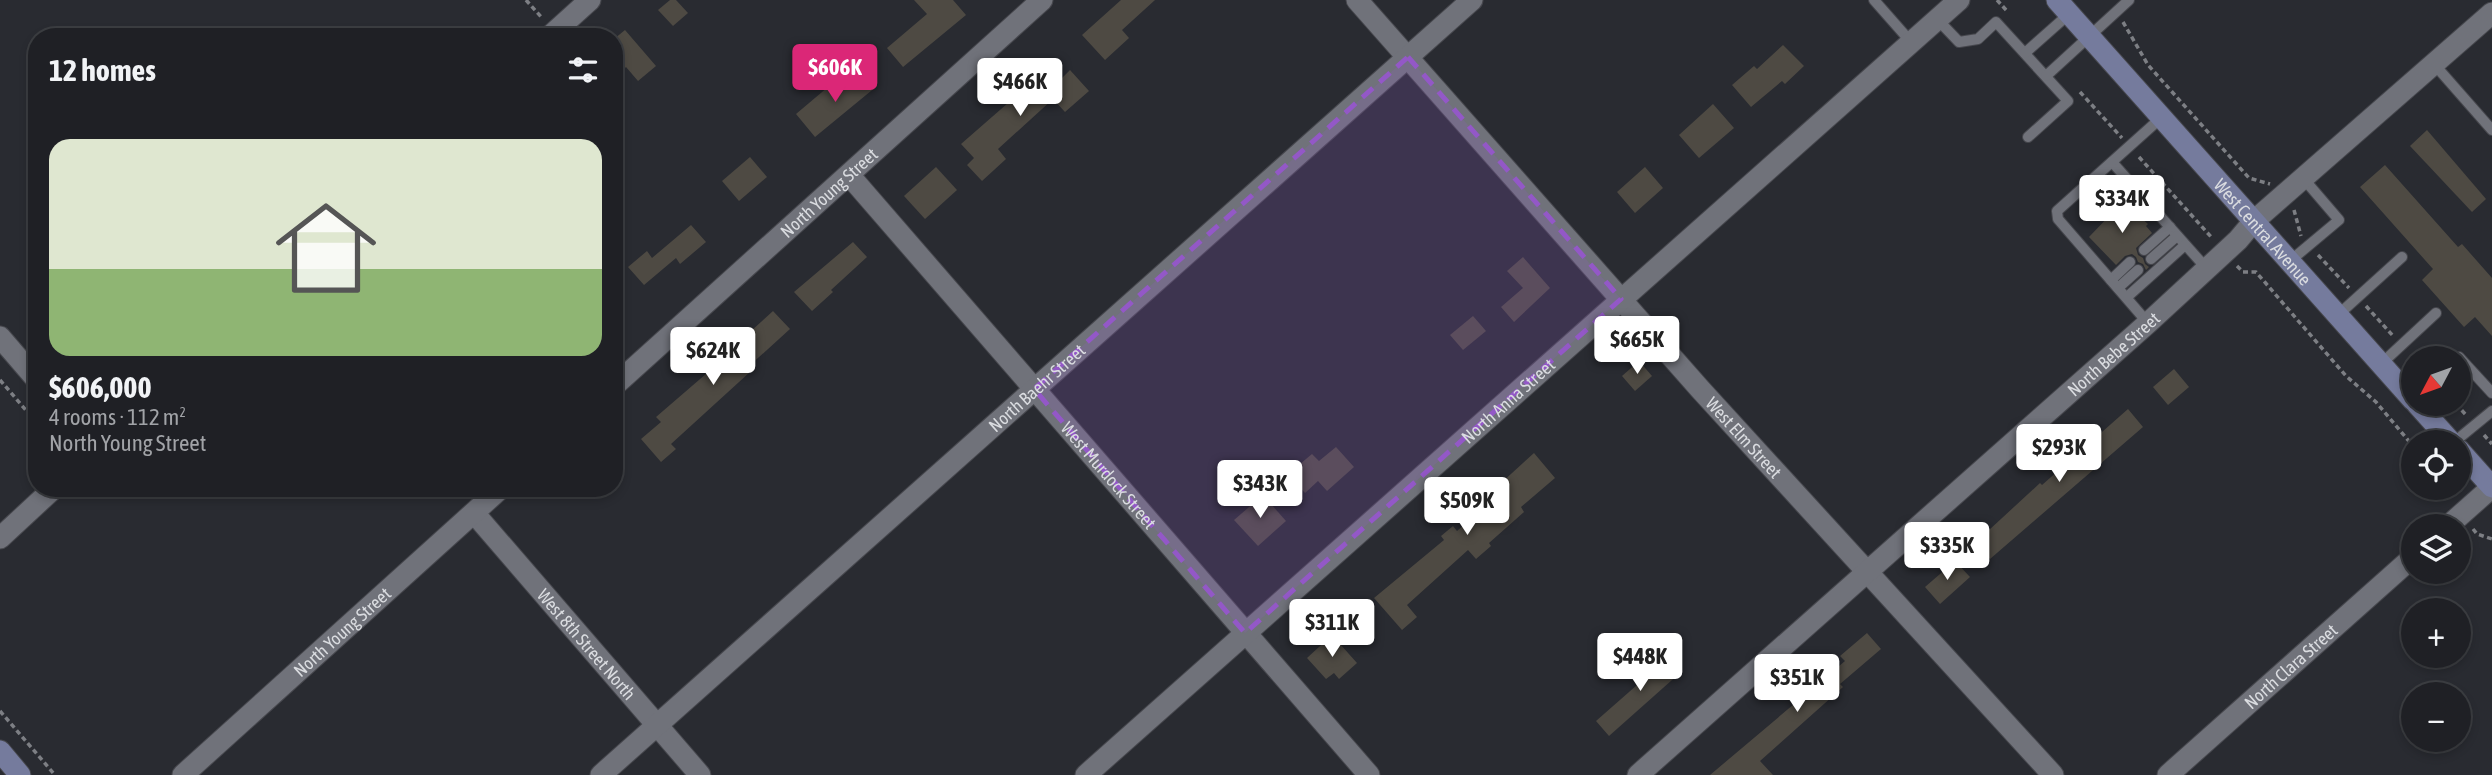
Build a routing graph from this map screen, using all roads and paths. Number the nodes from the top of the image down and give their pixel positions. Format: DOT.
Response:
graph roads {
  1 [pos="526,0"];
  2 [pos="1042,0"];
  3 [pos="1357,0"];
  4 [pos="1472,0"];
  5 [pos="1874,0"];
  6 [pos="1959,0"];
  7 [pos="1997,0"];
  8 [pos="2129,0"];
  9 [pos="573,3"];
  10 [pos="2063,7"];
  11 [pos="2115,13"];
  12 [pos="2492,13"];
  13 [pos="2012,18"];
  14 [pos="1937,19"];
  15 [pos="555,28"];
  16 [pos="2089,36"];
  17 [pos="1911,42"];
  18 [pos="2025,53"];
  19 [pos="1408,57"];
  20 [pos="2434,64"];
  21 [pos="2056,66"];
  22 [pos="2046,76"];
  23 [pos="2162,117"];
  24 [pos="2492,130"];
  25 [pos="2028,137"];
  26 [pos="2129,146"];
  27 [pos="2112,162"];
  28 [pos="849,174"];
  29 [pos="2303,178"];
  30 [pos="2282,196"];
  31 [pos="2254,221"];
  32 [pos="2173,232"];
  33 [pos="2185,245"];
  34 [pos="2309,245"];
  35 [pos="2225,252"];
  36 [pos="2148,255"];
  37 [pos="2402,257"];
  38 [pos="2290,261"];
  39 [pos="2134,266"];
  40 [pos="2207,269"];
  41 [pos="2114,284"];
  42 [pos="2127,297"];
  43 [pos="2358,297"];
  44 [pos="1621,299"];
  45 [pos="2437,313"];
  46 [pos="2338,315"];
  47 [pos="2148,323"];
  48 [pos="0,337"];
  49 [pos="2401,345"];
  50 [pos="2381,364"];
  51 [pos="28,370"];
  52 [pos="2471,370"];
  53 [pos="623,378"];
  54 [pos="0,380"];
  55 [pos="2401,385"];
  56 [pos="1034,389"];
  57 [pos="2492,393"];
  58 [pos="2492,411"];
  59 [pos="28,413"];
  60 [pos="2429,416"];
  61 [pos="2441,430"];
  62 [pos="2469,430"];
  63 [pos="2401,432"];
  64 [pos="2471,463"];
  65 [pos="2492,487"];
  66 [pos="44,497"];
  67 [pos="491,497"];
  68 [pos="474,513"];
  69 [pos="2462,514"];
  70 [pos="0,538"];
  71 [pos="2401,568"];
  72 [pos="1867,571"];
  73 [pos="1245,633"];
  74 [pos="0,711"];
  75 [pos="658,725"];
  76 [pos="0,751"];
  77 [pos="20,775"];
  78 [pos="55,775"];
  79 [pos="183,775"];
  80 [pos="601,775"];
  81 [pos="700,775"];
  82 [pos="1086,775"];
  83 [pos="1369,775"];
  84 [pos="1638,775"];
  85 [pos="2053,775"];
  86 [pos="2168,775"];
  1 -- 9 [label="path"];
  2 -- 28 [label="street, North Young Street"];
  3 -- 19 [label="street, West Elm Street"];
  4 -- 19 [label="street, North Baehr Street"];
  5 -- 17 [label="lane"];
  6 -- 14 [label="street, North Anna Street"];
  7 -- 13 [label="path"];
  8 -- 11 [label="lane"];
  9 -- 15 [label="street"];
  10 -- 16 [label="main road, West Central Avenue"];
  10 -- 18 [label="lane"];
  11 -- 16 [label="lane"];
  11 -- 30 [label="path"];
  12 -- 20 [label="street, North Bebe Street"];
  14 -- 17 [label="street, North Anna Street"];
  14 -- 18 [label="lane"];
  16 -- 21 [label="lane"];
  16 -- 23 [label="main road, West Central Avenue"];
  17 -- 44 [label="street, North Anna Street"];
  18 -- 22 [label="lane"];
  19 -- 44 [label="street, West Elm Street"];
  19 -- 56 [label="street, North Baehr Street"];
  20 -- 24 [label="lane"];
  20 -- 29 [label="street, North Bebe Street"];
  21 -- 22 [label="lane"];
  21 -- 26 [label="path"];
  22 -- 25 [label="lane"];
  23 -- 26 [label="lane"];
  23 -- 31 [label="main road, West Central Avenue"];
  26 -- 27 [label="lane"];
  26 -- 35 [label="path"];
  27 -- 32 [label="lane"];
  27 -- 41 [label="lane"];
  28 -- 53 [label="street, North Young Street"];
  28 -- 56 [label="street, West Murdock Street"];
  29 -- 30 [label="street, North Bebe Street"];
  29 -- 34 [label="lane"];
  30 -- 31 [label="street, North Bebe Street"];
  30 -- 34 [label="path"];
  31 -- 35 [label="street, North Bebe Street"];
  31 -- 38 [label="main road, West Central Avenue"];
  32 -- 33 [label="lane"];
  32 -- 36 [label="lane"];
  33 -- 40 [label="lane"];
  33 -- 42 [label="lane"];
  34 -- 38 [label="lane"];
  34 -- 43 [label="path"];
  35 -- 40 [label="street, North Bebe Street"];
  35 -- 63 [label="path"];
  37 -- 43 [label="lane"];
  38 -- 46 [label="main road, West Central Avenue"];
  39 -- 41 [label="lane"];
  40 -- 47 [label="street, North Bebe Street"];
  41 -- 42 [label="lane"];
  42 -- 47 [label="lane"];
  43 -- 46 [label="lane"];
  43 -- 49 [label="path"];
  44 -- 72 [label="street, West Elm Street"];
  44 -- 73 [label="street, North Anna Street"];
  45 -- 49 [label="lane"];
  46 -- 50 [label="main road, West Central Avenue"];
  47 -- 72 [label="street, North Bebe Street"];
  48 -- 51 [label="street"];
  49 -- 50 [label="lane"];
  50 -- 55 [label="main road, West Central Avenue"];
  52 -- 57 [label="lane"];
  54 -- 59 [label="path"];
  56 -- 73 [label="street, West Murdock Street"];
  56 -- 75 [label="street, North Baehr Street"];
  58 -- 62 [label="lane"];
  60 -- 61 [label="main road, West Central Avenue"];
  64 -- 65 [label="main road"];
  65 -- 69 [label="street"];
  66 -- 70 [label="street"];
  67 -- 68 [label="street, North Young Street"];
  68 -- 75 [label="street, West 8th Street North"];
  68 -- 79 [label="street, North Young Street"];
  71 -- 86 [label="street, North Clara Street"];
  72 -- 84 [label="street, North Bebe Street"];
  72 -- 85 [label="street, West Elm Street"];
  73 -- 82 [label="street, North Anna Street"];
  73 -- 83 [label="street, West Murdock Street"];
  74 -- 78 [label="path"];
  75 -- 80 [label="street, North Baehr Street"];
  75 -- 81 [label="street, West 8th Street North"];
  76 -- 77 [label="main road"];
}
